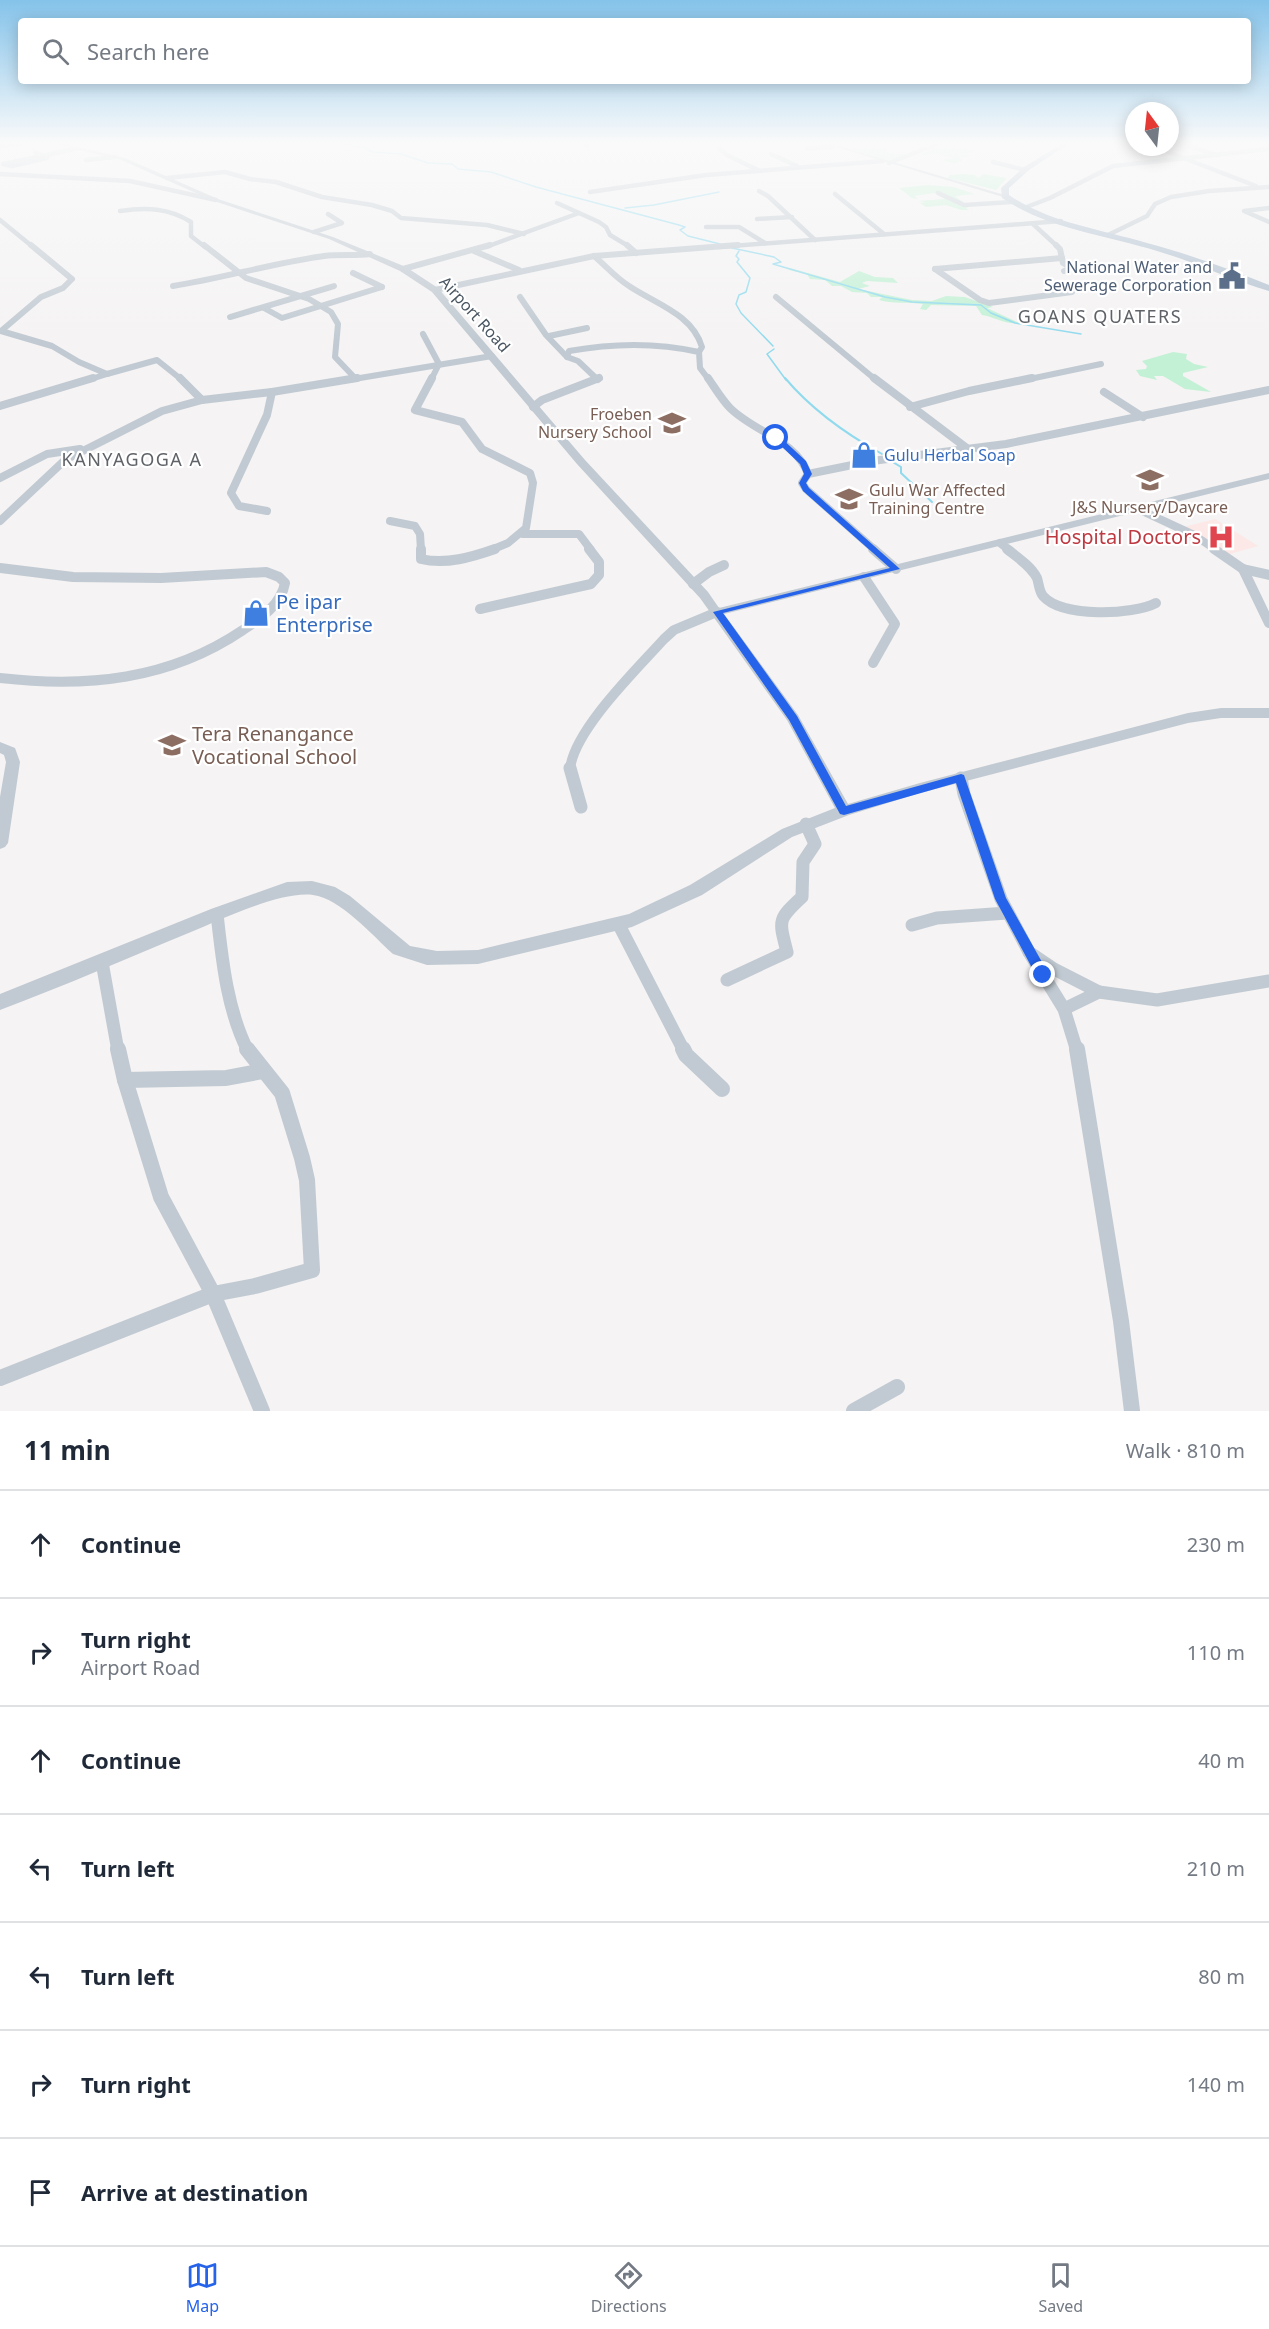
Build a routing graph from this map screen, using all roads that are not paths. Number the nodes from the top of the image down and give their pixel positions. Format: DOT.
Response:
graph roads {
  1 [pos="137,209"];
  2 [pos="157,209"];
  3 [pos="243,209"];
  4 [pos="385,209"];
  5 [pos="570,209"];
  6 [pos="783,209"];
  7 [pos="853,209"];
  8 [pos="1026,209"];
  9 [pos="1152,209"];
  10 [pos="1262,209"];
  11 [pos="120,211"];
  12 [pos="430,212"];
  13 [pos="579,213"];
  14 [pos="328,214"];
  15 [pos="792,217"];
  16 [pos="758,219"];
  17 [pos="0,220"];
  18 [pos="420,221"];
  19 [pos="1061,221"];
  20 [pos="1269,222"];
  21 [pos="1032,224"];
  22 [pos="706,227"];
  23 [pos="314,232"];
  24 [pos="524,234"];
  25 [pos="884,234"];
  26 [pos="1108,235"];
  27 [pos="815,240"];
  28 [pos="765,243"];
  29 [pos="474,251"];
  30 [pos="636,253"];
  31 [pos="370,254"];
  32 [pos="594,256"];
  33 [pos="1062,258"];
  34 [pos="403,269"];
  35 [pos="519,270"];
  36 [pos="1064,271"];
  37 [pos="239,272"];
  38 [pos="353,273"];
  39 [pos="324,281"];
  40 [pos="457,285"];
  41 [pos="173,286"];
  42 [pos="334,286"];
  43 [pos="1269,288"];
  44 [pos="435,290"];
  45 [pos="1072,292"];
  46 [pos="300,296"];
  47 [pos="354,296"];
  48 [pos="520,297"];
  49 [pos="776,297"];
  50 [pos="443,298"];
  51 [pos="320,306"];
  52 [pos="264,308"];
  53 [pos="231,317"];
  54 [pos="587,328"];
  55 [pos="423,334"];
  56 [pos="549,336"];
  57 [pos="699,352"];
  58 [pos="492,356"];
  59 [pos="567,357"];
  60 [pos="439,364"];
  61 [pos="1101,364"];
  62 [pos="107,374"];
  63 [pos="354,377"];
  64 [pos="1269,390"];
  65 [pos="272,392"];
  66 [pos="1104,392"];
  67 [pos="202,399"];
  68 [pos="0,406"];
  69 [pos="533,407"];
  70 [pos="910,407"];
  71 [pos="1143,417"];
  72 [pos="86,449"];
  73 [pos="968,449"];
  74 [pos="808,474"];
  75 [pos="1269,476"];
  76 [pos="0,478"];
  77 [pos="1136,508"];
  78 [pos="267,511"];
  79 [pos="0,521"];
  80 [pos="390,521"];
  81 [pos="523,534"];
  82 [pos="1000,543"];
  83 [pos="724,566"];
  84 [pos="0,568"];
  85 [pos="896,569"];
  86 [pos="1243,569"];
  87 [pos="1269,574"];
  88 [pos="864,577"];
  89 [pos="693,584"];
  90 [pos="1156,603"];
  91 [pos="480,609"];
  92 [pos="717,612"];
  93 [pos="1269,623"];
  94 [pos="873,663"];
  95 [pos="0,678"];
  96 [pos="1269,713"];
  97 [pos="0,747"];
  98 [pos="961,778"];
  99 [pos="581,807"];
  100 [pos="844,811"];
  101 [pos="806,824"];
  102 [pos="0,843"];
  103 [pos="217,914"];
  104 [pos="1007,914"];
  105 [pos="619,925"];
  106 [pos="912,925"];
  107 [pos="1029,952"];
  108 [pos="102,962"];
  109 [pos="727,980"];
  110 [pos="1269,981"];
  111 [pos="1099,992"];
  112 [pos="0,1002"];
  113 [pos="1064,1009"];
  114 [pos="263,1071"];
  115 [pos="125,1080"];
  116 [pos="722,1089"];
  117 [pos="213,1294"];
  118 [pos="0,1377"];
  119 [pos="897,1387"];
  120 [pos="262,1411"];
  121 [pos="854,1411"];
  122 [pos="1132,1411"];
  1 -- 11 [label="street"];
  2 -- 37 [label="street"];
  3 -- 23 [label="street, Airport Road"];
  4 -- 18 [label="street"];
  5 -- 13 [label="street"];
  6 -- 15 [label="street"];
  7 -- 25 [label="street"];
  8 -- 19 [label="main road"];
  9 -- 26 [label="street"];
  10 -- 20 [label="street"];
  12 -- 18 [label="street"];
  13 -- 24 [label="street"];
  13 -- 30 [label="street"];
  14 -- 23 [label="street"];
  15 -- 16 [label="street"];
  15 -- 27 [label="street"];
  17 -- 62 [label="street"];
  18 -- 24 [label="street"];
  19 -- 21 [label="street"];
  19 -- 26 [label="main road"];
  21 -- 25 [label="street"];
  21 -- 33 [label="street"];
  22 -- 28 [label="street"];
  23 -- 31 [label="street, Airport Road"];
  24 -- 29 [label="street"];
  25 -- 27 [label="street"];
  26 -- 43 [label="main road"];
  27 -- 28 [label="street"];
  28 -- 30 [label="street"];
  29 -- 34 [label="street"];
  29 -- 35 [label="street"];
  30 -- 32 [label="street"];
  31 -- 34 [label="street, Airport Road"];
  31 -- 37 [label="street"];
  32 -- 35 [label="street"];
  32 -- 57 [label="street"];
  33 -- 36 [label="street"];
  33 -- 45 [label="street"];
  34 -- 44 [label="street, Airport Road"];
  35 -- 40 [label="street"];
  37 -- 41 [label="street"];
  37 -- 46 [label="street"];
  38 -- 47 [label="street"];
  39 -- 42 [label="street"];
  40 -- 44 [label="street"];
  40 -- 50 [label="street"];
  42 -- 46 [label="street"];
  42 -- 47 [label="street"];
  44 -- 50 [label="street, Airport Road"];
  46 -- 51 [label="street"];
  46 -- 52 [label="street"];
  47 -- 51 [label="street"];
  48 -- 56 [label="street"];
  49 -- 70 [label="street"];
  50 -- 58 [label="street, Airport Road"];
  51 -- 52 [label="street"];
  51 -- 63 [label="street"];
  52 -- 53 [label="street"];
  54 -- 56 [label="street"];
  55 -- 60 [label="street"];
  56 -- 59 [label="street"];
  57 -- 59 [label="street"];
  57 -- 74 [label="street"];
  58 -- 60 [label="street"];
  58 -- 69 [label="street, Airport Road"];
  59 -- 69 [label="street"];
  60 -- 63 [label="street"];
  60 -- 81 [label="street"];
  61 -- 70 [label="street"];
  62 -- 67 [label="street"];
  62 -- 68 [label="street"];
  63 -- 65 [label="street"];
  64 -- 71 [label="street"];
  65 -- 67 [label="street"];
  65 -- 78 [label="street"];
  66 -- 71 [label="street"];
  67 -- 72 [label="street"];
  69 -- 89 [label="street, Airport Road"];
  70 -- 73 [label="street"];
  71 -- 73 [label="street"];
  72 -- 76 [label="street"];
  72 -- 79 [label="street"];
  73 -- 74 [label="street"];
  74 -- 85 [label="street"];
  75 -- 77 [label="street"];
  77 -- 82 [label="street"];
  77 -- 86 [label="street"];
  80 -- 81 [label="street"];
  81 -- 91 [label="street"];
  82 -- 85 [label="street"];
  82 -- 90 [label="street"];
  83 -- 89 [label="street"];
  84 -- 95 [label="street"];
  85 -- 88 [label="street"];
  86 -- 87 [label="street"];
  86 -- 93 [label="street"];
  88 -- 92 [label="street"];
  88 -- 94 [label="street"];
  89 -- 92 [label="street, Airport Road"];
  92 -- 99 [label="street"];
  92 -- 100 [label="street, Airport Road"];
  96 -- 98 [label="street"];
  97 -- 102 [label="street"];
  98 -- 100 [label="street"];
  98 -- 104 [label="street"];
  100 -- 101 [label="street"];
  101 -- 105 [label="street"];
  101 -- 109 [label="street"];
  103 -- 105 [label="street"];
  103 -- 108 [label="street"];
  103 -- 114 [label="street"];
  104 -- 106 [label="street"];
  104 -- 107 [label="street"];
  105 -- 116 [label="street"];
  107 -- 111 [label="street"];
  107 -- 113 [label="street"];
  108 -- 112 [label="street"];
  108 -- 115 [label="street"];
  110 -- 111 [label="street"];
  111 -- 113 [label="street"];
  113 -- 122 [label="street"];
  114 -- 115 [label="street"];
  114 -- 117 [label="street"];
  115 -- 117 [label="street"];
  117 -- 118 [label="street"];
  117 -- 120 [label="street"];
  119 -- 121 [label="street"];
}
